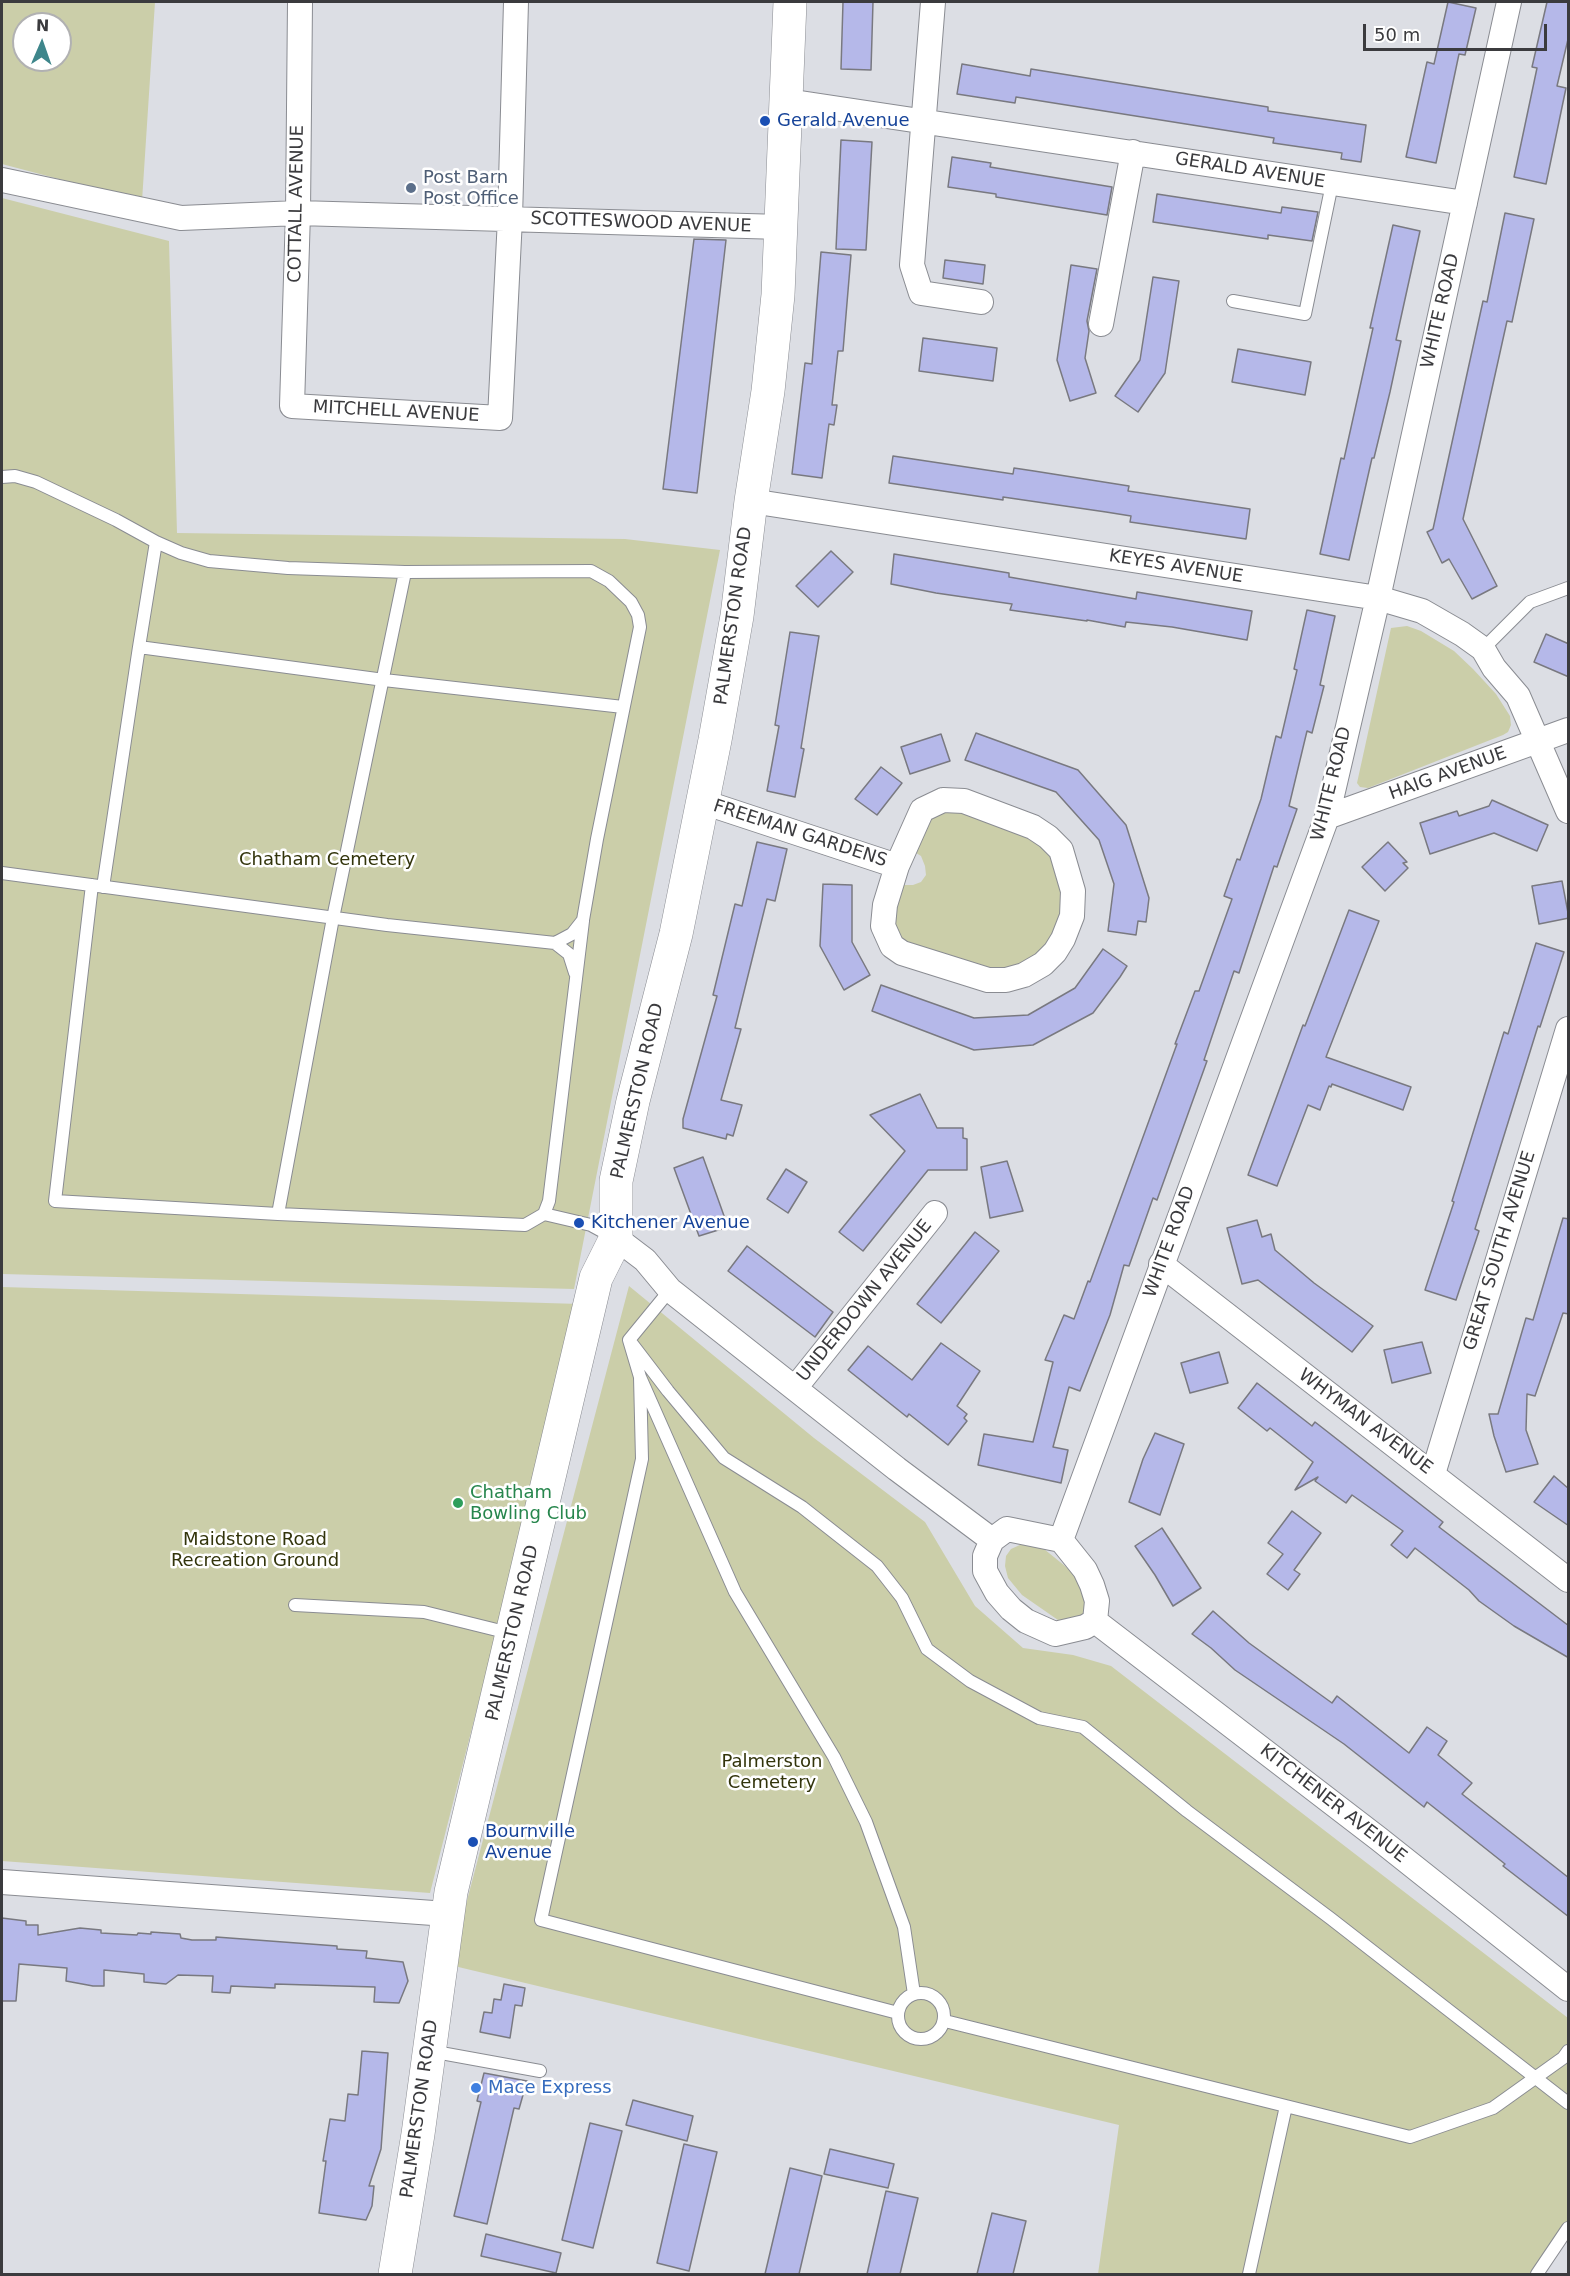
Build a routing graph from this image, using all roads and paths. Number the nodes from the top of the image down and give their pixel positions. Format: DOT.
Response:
graph roads {
  1 [pos="300,2"];
  2 [pos="516,2"];
  3 [pos="790,2"];
  4 [pos="933,2"];
  5 [pos="1509,2"];
  6 [pos="787,101"];
  7 [pos="924,121"];
  8 [pos="1132,153"];
  9 [pos="2,180"];
  10 [pos="1332,184"];
  11 [pos="1465,203"];
  12 [pos="298,213"];
  13 [pos="510,218"];
  14 [pos="781,227"];
  15 [pos="1233,301"];
  16 [pos="981,302"];
  17 [pos="1101,324"];
  18 [pos="292,406"];
  19 [pos="2,477"];
  20 [pos="751,501"];
  21 [pos="156,542"];
  22 [pos="405,572"];
  23 [pos="1569,588"];
  24 [pos="1378,598"];
  25 [pos="139,647"];
  26 [pos="1483,649"];
  27 [pos="384,680"];
  28 [pos="623,707"];
  29 [pos="1569,730"];
  30 [pos="1539,741"];
  31 [pos="703,802"];
  32 [pos="1569,811"];
  33 [pos="1327,817"];
  34 [pos="897,866"];
  35 [pos="2,873"];
  36 [pos="97,886"];
  37 [pos="333,918"];
  38 [pos="583,920"];
  39 [pos="555,943"];
  40 [pos="576,975"];
  41 [pos="1569,1029"];
  42 [pos="935,1213"];
  43 [pos="278,1214"];
  44 [pos="544,1214"];
  45 [pos="616,1239"];
  46 [pos="1161,1264"];
  47 [pos="670,1290"];
  48 [pos="629,1340"];
  49 [pos="640,1377"];
  50 [pos="795,1388"];
  51 [pos="1432,1474"];
  52 [pos="992,1540"];
  53 [pos="1061,1540"];
  54 [pos="1569,1580"];
  55 [pos="295,1605"];
  56 [pos="1095,1621"];
  57 [pos="513,1634"];
  58 [pos="2,1882"];
  59 [pos="447,1914"];
  60 [pos="1569,1989"];
  61 [pos="914,1994"];
  62 [pos="898,2013"];
  63 [pos="945,2021"];
  64 [pos="428,2051"];
  65 [pos="1569,2051"];
  66 [pos="540,2071"];
  67 [pos="1536,2078"];
  68 [pos="1569,2103"];
  69 [pos="1286,2106"];
  70 [pos="1569,2228"];
  71 [pos="395,2274"];
  72 [pos="1249,2274"];
  73 [pos="1537,2274"];
  1 -- 12 [label="street, COTTALL AVENUE"];
  2 -- 13 [label="street"];
  3 -- 6 [label="street, PALMERSTON ROAD"];
  4 -- 7 [label="street"];
  5 -- 11 [label="street, WHITE ROAD"];
  6 -- 7 [label="street, GERALD AVENUE"];
  6 -- 14 [label="street, PALMERSTON ROAD"];
  7 -- 8 [label="street, GERALD AVENUE"];
  7 -- 16 [label="street"];
  8 -- 10 [label="street, GERALD AVENUE"];
  8 -- 17 [label="street"];
  9 -- 12 [label="street, SCOTTESWOOD AVENUE"];
  10 -- 11 [label="street, GERALD AVENUE"];
  10 -- 15 [label="lane"];
  11 -- 24 [label="street, WHITE ROAD"];
  12 -- 13 [label="street, SCOTTESWOOD AVENUE"];
  12 -- 18 [label="street, COTTALL AVENUE"];
  13 -- 14 [label="street, SCOTTESWOOD AVENUE"];
  13 -- 18 [label="street, MITCHELL AVENUE"];
  14 -- 20 [label="street, PALMERSTON ROAD"];
  19 -- 21 [label="lane"];
  20 -- 24 [label="street, KEYES AVENUE"];
  20 -- 31 [label="street, PALMERSTON ROAD"];
  21 -- 22 [label="lane"];
  21 -- 25 [label="lane"];
  22 -- 27 [label="lane"];
  22 -- 28 [label="lane"];
  23 -- 26 [label="lane"];
  24 -- 26 [label="street, KEYES AVENUE"];
  24 -- 33 [label="street, WHITE ROAD"];
  25 -- 27 [label="lane"];
  25 -- 36 [label="lane"];
  26 -- 30 [label="street, KEYES AVENUE"];
  27 -- 28 [label="lane"];
  27 -- 37 [label="lane"];
  28 -- 38 [label="lane"];
  29 -- 30 [label="street, HAIG AVENUE"];
  30 -- 32 [label="street, KEYES AVENUE"];
  30 -- 33 [label="street, HAIG AVENUE"];
  31 -- 34 [label="street, FREEMAN GARDENS"];
  31 -- 45 [label="street, PALMERSTON ROAD"];
  33 -- 46 [label="street, WHITE ROAD"];
  34 -- 34 [label="street, FREEMAN GARDENS"];
  35 -- 36 [label="lane"];
  36 -- 37 [label="lane"];
  36 -- 43 [label="lane"];
  37 -- 39 [label="lane"];
  37 -- 43 [label="lane"];
  38 -- 39 [label="lane"];
  38 -- 40 [label="lane"];
  39 -- 40 [label="lane"];
  40 -- 44 [label="lane"];
  41 -- 51 [label="street, GREAT SOUTH AVENUE"];
  42 -- 50 [label="street, UNDERDOWN AVENUE"];
  43 -- 44 [label="lane"];
  44 -- 45 [label="lane"];
  45 -- 47 [label="street"];
  45 -- 57 [label="street, PALMERSTON ROAD"];
  46 -- 51 [label="street, WHYMAN AVENUE"];
  46 -- 53 [label="street, WHITE ROAD"];
  47 -- 48 [label="lane"];
  47 -- 50 [label="street"];
  48 -- 49 [label="lane"];
  48 -- 67 [label="lane"];
  49 -- 61 [label="lane"];
  49 -- 62 [label="lane"];
  50 -- 52 [label="street"];
  51 -- 54 [label="street, WHYMAN AVENUE"];
  52 -- 53 [label="street"];
  52 -- 56 [label="street"];
  53 -- 56 [label="street"];
  55 -- 57 [label="lane"];
  56 -- 60 [label="street, KITCHENER AVENUE"];
  57 -- 59 [label="street, PALMERSTON ROAD"];
  58 -- 59 [label="street"];
  59 -- 64 [label="street, PALMERSTON ROAD"];
  61 -- 62 [label="lane"];
  61 -- 63 [label="lane"];
  62 -- 63 [label="lane"];
  63 -- 69 [label="lane"];
  64 -- 66 [label="lane"];
  64 -- 71 [label="street, PALMERSTON ROAD"];
  65 -- 67 [label="lane"];
  67 -- 68 [label="lane"];
  67 -- 69 [label="lane"];
  69 -- 72 [label="lane"];
  70 -- 73 [label="lane"];
}
